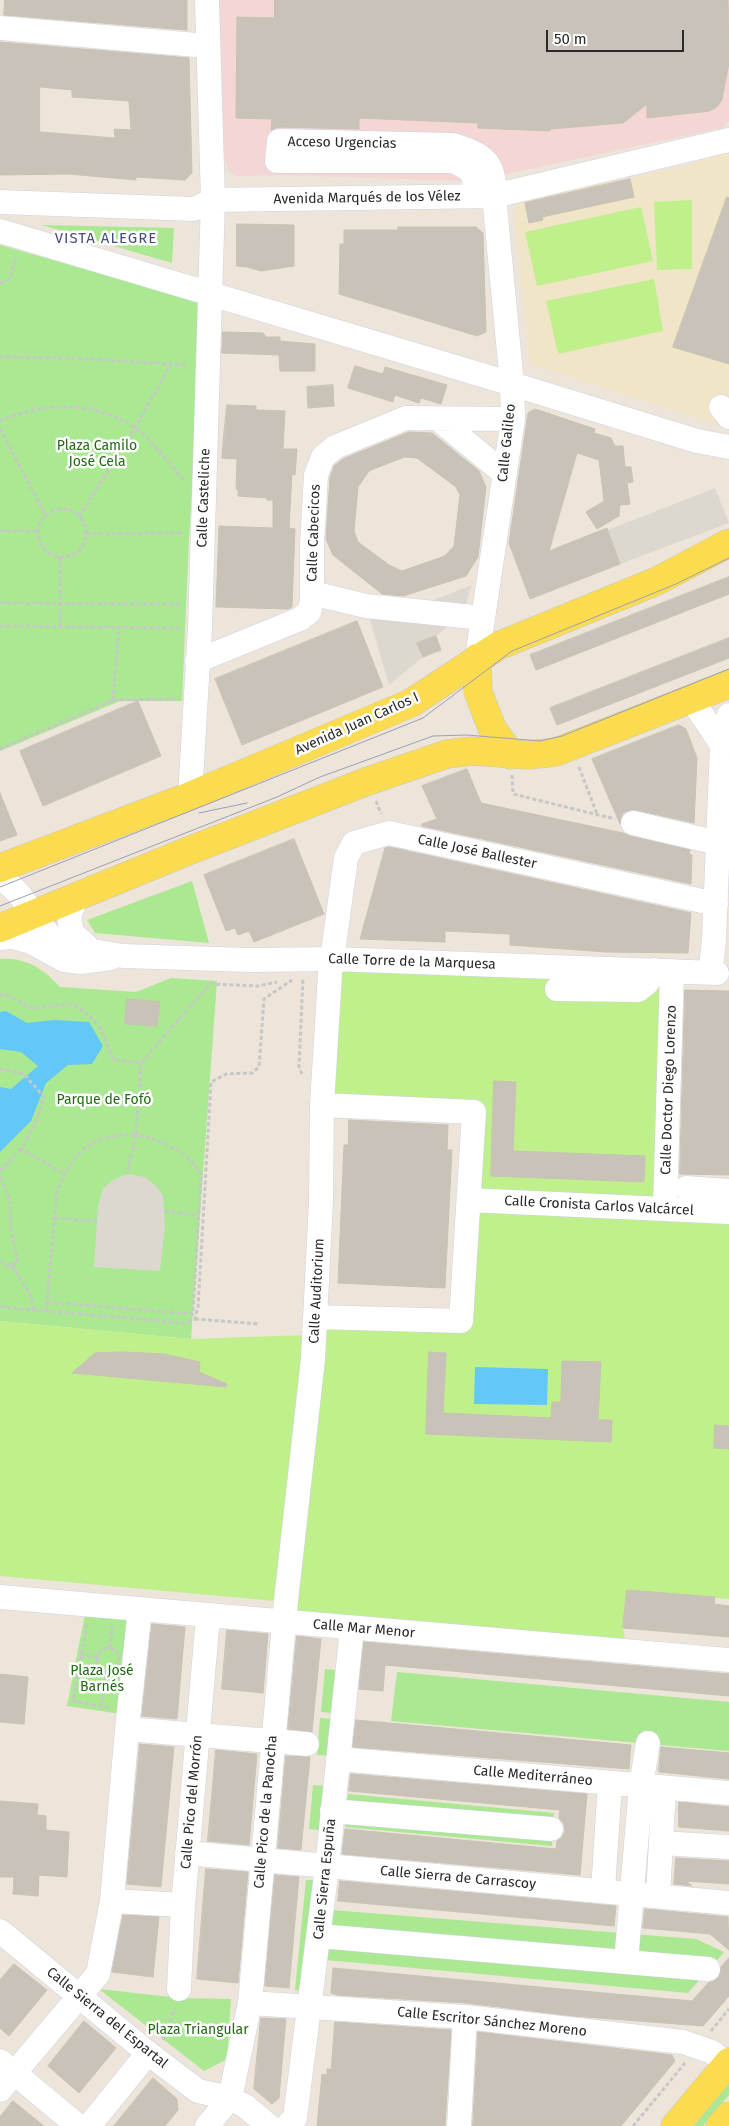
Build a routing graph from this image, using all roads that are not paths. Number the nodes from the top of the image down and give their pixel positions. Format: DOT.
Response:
graph roads {
  1 [pos="207,0"];
  2 [pos="0,28"];
  3 [pos="208,46"];
  4 [pos="729,140"];
  5 [pos="484,196"];
  6 [pos="213,200"];
  7 [pos="0,202"];
  8 [pos="0,231"];
  9 [pos="210,293"];
  10 [pos="512,384"];
  11 [pos="438,418"];
  12 [pos="513,420"];
  13 [pos="729,447"];
  14 [pos="505,474"];
  15 [pos="729,543"];
  16 [pos="312,592"];
  17 [pos="483,618"];
  18 [pos="477,658"];
  19 [pos="197,661"];
  20 [pos="729,684"];
  21 [pos="692,700"];
  22 [pos="729,715"];
  23 [pos="722,745"];
  24 [pos="512,763"];
  25 [pos="190,796"];
  26 [pos="633,823"];
  27 [pos="718,844"];
  28 [pos="0,868"];
  29 [pos="0,879"];
  30 [pos="76,897"];
  31 [pos="716,904"];
  32 [pos="33,914"];
  33 [pos="0,928"];
  34 [pos="0,938"];
  35 [pos="92,950"];
  36 [pos="123,956"];
  37 [pos="333,959"];
  38 [pos="719,963"];
  39 [pos="669,986"];
  40 [pos="558,989"];
  41 [pos="322,1105"];
  42 [pos="686,1188"];
  43 [pos="729,1191"];
  44 [pos="469,1200"];
  45 [pos="665,1209"];
  46 [pos="729,1212"];
  47 [pos="316,1317"];
  48 [pos="0,1597"];
  49 [pos="140,1609"];
  50 [pos="212,1615"];
  51 [pos="284,1622"];
  52 [pos="352,1628"];
  53 [pos="729,1660"];
  54 [pos="128,1720"];
  55 [pos="198,1734"];
  56 [pos="273,1741"];
  57 [pos="648,1743"];
  58 [pos="307,1744"];
  59 [pos="338,1759"];
  60 [pos="610,1783"];
  61 [pos="652,1787"];
  62 [pos="729,1793"];
  63 [pos="332,1810"];
  64 [pos="551,1829"];
  65 [pos="661,1843"];
  66 [pos="729,1847"];
  67 [pos="188,1853"];
  68 [pos="262,1861"];
  69 [pos="327,1867"];
  70 [pos="603,1890"];
  71 [pos="631,1893"];
  72 [pos="658,1895"];
  73 [pos="112,1901"];
  74 [pos="729,1903"];
  75 [pos="183,1906"];
  76 [pos="319,1936"];
  77 [pos="2,1937"];
  78 [pos="626,1962"];
  79 [pos="708,1970"];
  80 [pos="180,1989"];
  81 [pos="79,1996"];
  82 [pos="250,2003"];
  83 [pos="310,2006"];
  84 [pos="465,2017"];
  85 [pos="148,2054"];
  86 [pos="728,2063"];
  87 [pos="5,2075"];
  88 [pos="230,2098"];
  89 [pos="729,2116"];
  90 [pos="78,2126"];
  91 [pos="89,2126"];
  92 [pos="207,2126"];
  93 [pos="269,2126"];
  94 [pos="287,2126"];
  95 [pos="459,2126"];
  96 [pos="676,2126"];
  97 [pos="720,2126"];
  1 -- 3 [label="street, Calle Casteliche"];
  2 -- 3 [label="street"];
  3 -- 6 [label="street, Calle Casteliche"];
  4 -- 5 [label="street, Avenida Marqués de los Vélez"];
  5 -- 5 [label="street, Acceso Urgencias"];
  5 -- 6 [label="street, Avenida Marqués de los Vélez"];
  5 -- 10 [label="street, Calle Galileo"];
  6 -- 7 [label="street, Avenida Marqués de los Vélez"];
  6 -- 9 [label="street, Calle Casteliche"];
  8 -- 9 [label="street"];
  9 -- 10 [label="street"];
  9 -- 19 [label="street, Calle Casteliche"];
  10 -- 12 [label="street, Calle Galileo"];
  10 -- 13 [label="street"];
  11 -- 12 [label="street, Calle Cabecicos"];
  11 -- 14 [label="street"];
  11 -- 16 [label="street, Calle Cabecicos"];
  12 -- 14 [label="street, Calle Galileo"];
  14 -- 17 [label="street, Calle Galileo"];
  15 -- 18 [label="main road, Avenida Juan Carlos I"];
  16 -- 17 [label="street"];
  16 -- 19 [label="street, Calle Cabecicos"];
  17 -- 18 [label="street, Calle Galileo"];
  18 -- 24 [label="main road"];
  18 -- 25 [label="main road, Avenida Juan Carlos I"];
  19 -- 25 [label="street, Calle Casteliche"];
  20 -- 21 [label="main road"];
  21 -- 23 [label="street"];
  21 -- 24 [label="main road"];
  22 -- 23 [label="street"];
  23 -- 27 [label="street"];
  24 -- 30 [label="main road"];
  25 -- 28 [label="main road, Avenida Juan Carlos I"];
  26 -- 27 [label="street"];
  27 -- 31 [label="street"];
  29 -- 32 [label="street, Calle Torre de la Marquesa"];
  30 -- 32 [label="main road"];
  30 -- 35 [label="street"];
  31 -- 37 [label="street, Calle José Ballester"];
  31 -- 38 [label="street"];
  32 -- 33 [label="main road"];
  32 -- 35 [label="street, Calle Torre de la Marquesa"];
  34 -- 36 [label="street, Calle Torre de la Marquesa"];
  35 -- 36 [label="street, Calle Torre de la Marquesa"];
  36 -- 37 [label="street, Calle Torre de la Marquesa"];
  37 -- 39 [label="street, Calle Torre de la Marquesa"];
  37 -- 41 [label="street, Calle Auditorium"];
  38 -- 39 [label="street, Calle Torre de la Marquesa"];
  39 -- 40 [label="street"];
  39 -- 45 [label="street, Calle Doctor Diego Lorenzo"];
  41 -- 44 [label="street"];
  41 -- 47 [label="street, Calle Auditorium"];
  42 -- 43 [label="street"];
  44 -- 45 [label="street, Calle Cronista Carlos Valcárcel"];
  44 -- 47 [label="street"];
  45 -- 46 [label="street, Calle Cronista Carlos Valcárcel"];
  47 -- 51 [label="street, Calle Auditorium"];
  48 -- 49 [label="street, Calle Mar Menor"];
  49 -- 50 [label="street, Calle Mar Menor"];
  49 -- 54 [label="street"];
  50 -- 51 [label="street, Calle Mar Menor"];
  50 -- 55 [label="street, Calle Pico del Morrón"];
  51 -- 52 [label="street, Calle Mar Menor"];
  51 -- 56 [label="street, Calle Pico de la Panocha"];
  52 -- 53 [label="street, Calle Mar Menor"];
  52 -- 59 [label="street, Calle Sierra Espuña"];
  54 -- 55 [label="street"];
  54 -- 73 [label="street"];
  55 -- 56 [label="street"];
  55 -- 67 [label="street, Calle Pico del Morrón"];
  56 -- 58 [label="street"];
  56 -- 68 [label="street, Calle Pico de la Panocha"];
  57 -- 61 [label="street"];
  59 -- 60 [label="street, Calle Mediterráneo"];
  59 -- 63 [label="street, Calle Sierra Espuña"];
  60 -- 61 [label="street, Calle Mediterráneo"];
  60 -- 70 [label="street"];
  61 -- 62 [label="street, Calle Mediterráneo"];
  61 -- 65 [label="street"];
  61 -- 71 [label="street"];
  63 -- 64 [label="street"];
  63 -- 69 [label="street, Calle Sierra Espuña"];
  65 -- 66 [label="street"];
  65 -- 72 [label="street"];
  67 -- 68 [label="street, Calle Sierra de Carrascoy"];
  67 -- 75 [label="street, Calle Pico del Morrón"];
  68 -- 69 [label="street, Calle Sierra de Carrascoy"];
  68 -- 82 [label="street, Calle Pico de la Panocha"];
  69 -- 70 [label="street, Calle Sierra de Carrascoy"];
  69 -- 76 [label="street, Calle Sierra Espuña"];
  70 -- 71 [label="street, Calle Sierra de Carrascoy"];
  71 -- 72 [label="street, Calle Sierra de Carrascoy"];
  71 -- 78 [label="street"];
  72 -- 74 [label="street, Calle Sierra de Carrascoy"];
  73 -- 75 [label="street"];
  73 -- 81 [label="street"];
  75 -- 80 [label="street, Calle Pico del Morrón"];
  76 -- 78 [label="street"];
  76 -- 83 [label="street, Calle Sierra Espuña"];
  77 -- 81 [label="street, Calle Sierra del Espartal"];
  78 -- 79 [label="street"];
  81 -- 85 [label="street, Calle Sierra del Espartal"];
  81 -- 87 [label="street"];
  82 -- 83 [label="street, Calle Escritor Sánchez Moreno"];
  82 -- 88 [label="street"];
  83 -- 84 [label="street, Calle Escritor Sánchez Moreno"];
  83 -- 94 [label="street, Calle Sierra Espuña"];
  84 -- 86 [label="street, Calle Escritor Sánchez Moreno"];
  84 -- 95 [label="street"];
  85 -- 88 [label="street, Calle Sierra del Espartal"];
  85 -- 91 [label="street"];
  86 -- 96 [label="main road"];
  87 -- 90 [label="street"];
  88 -- 92 [label="street"];
  88 -- 93 [label="street, Calle Sierra del Espartal"];
  89 -- 97 [label="main road"];
}
